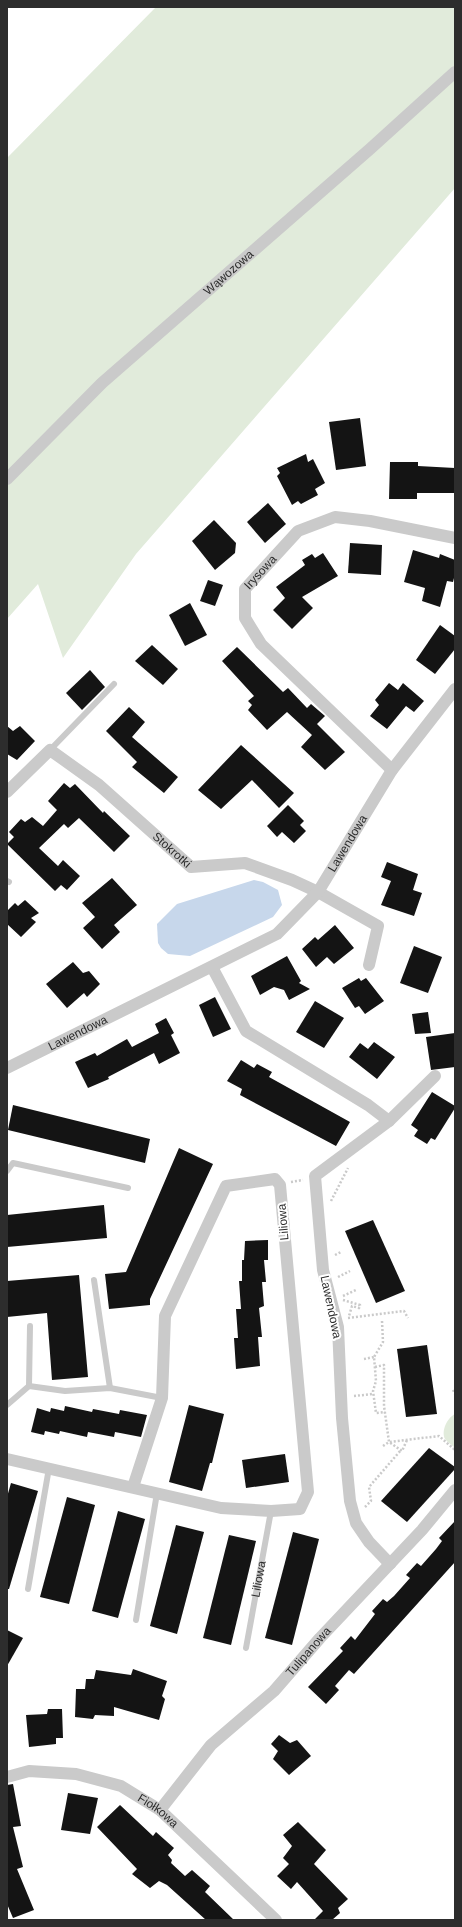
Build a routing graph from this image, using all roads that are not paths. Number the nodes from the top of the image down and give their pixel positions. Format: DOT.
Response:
graph roads {
  1 [pos="455,72"];
  2 [pos="7,480"];
  3 [pos="455,538"];
  4 [pos="114,684"];
  5 [pos="455,689"];
  6 [pos="50,750"];
  7 [pos="392,770"];
  8 [pos="7,792"];
  9 [pos="318,892"];
  10 [pos="369,965"];
  11 [pos="212,967"];
  12 [pos="7,1068"];
  13 [pos="435,1076"];
  14 [pos="389,1121"];
  15 [pos="7,1171"];
  16 [pos="128,1188"];
  17 [pos="94,1280"];
  18 [pos="30,1326"];
  19 [pos="29,1386"];
  20 [pos="110,1388"];
  21 [pos="162,1398"];
  22 [pos="7,1405"];
  23 [pos="7,1459"];
  24 [pos="49,1468"];
  25 [pos="133,1487"];
  26 [pos="455,1490"];
  27 [pos="157,1493"];
  28 [pos="271,1511"];
  29 [pos="390,1564"];
  30 [pos="28,1589"];
  31 [pos="136,1620"];
  32 [pos="246,1648"];
  33 [pos="7,1776"];
  34 [pos="160,1810"];
  35 [pos="276,1920"];
  1 -- 2 [label="street, Wąwozowa"];
  3 -- 7 [label="street, Irysowa"];
  4 -- 6 [label="lane"];
  5 -- 7 [label="street, Lawendowa"];
  6 -- 8 [label="street"];
  6 -- 9 [label="street, Stokrotki"];
  7 -- 9 [label="street, Lawendowa"];
  9 -- 10 [label="street, Stokrotki"];
  9 -- 11 [label="street, Lawendowa"];
  11 -- 12 [label="street, Lawendowa"];
  11 -- 14 [label="street"];
  13 -- 14 [label="street"];
  14 -- 29 [label="street, Lawendowa"];
  15 -- 16 [label="lane"];
  17 -- 20 [label="lane"];
  18 -- 19 [label="lane"];
  19 -- 20 [label="lane"];
  19 -- 22 [label="lane"];
  20 -- 21 [label="lane"];
  21 -- 25 [label="street"];
  21 -- 28 [label="street, Liliowa"];
  23 -- 24 [label="street, Liliowa"];
  24 -- 25 [label="street, Liliowa"];
  24 -- 30 [label="lane"];
  25 -- 27 [label="street, Liliowa"];
  26 -- 29 [label="street, Tulipanowa"];
  27 -- 28 [label="street, Liliowa"];
  27 -- 31 [label="lane"];
  28 -- 32 [label="lane, Liliowa"];
  29 -- 34 [label="street, Tulipanowa"];
  33 -- 34 [label="street, Fiołkowa"];
  34 -- 35 [label="street, Fiołkowa"];
}
